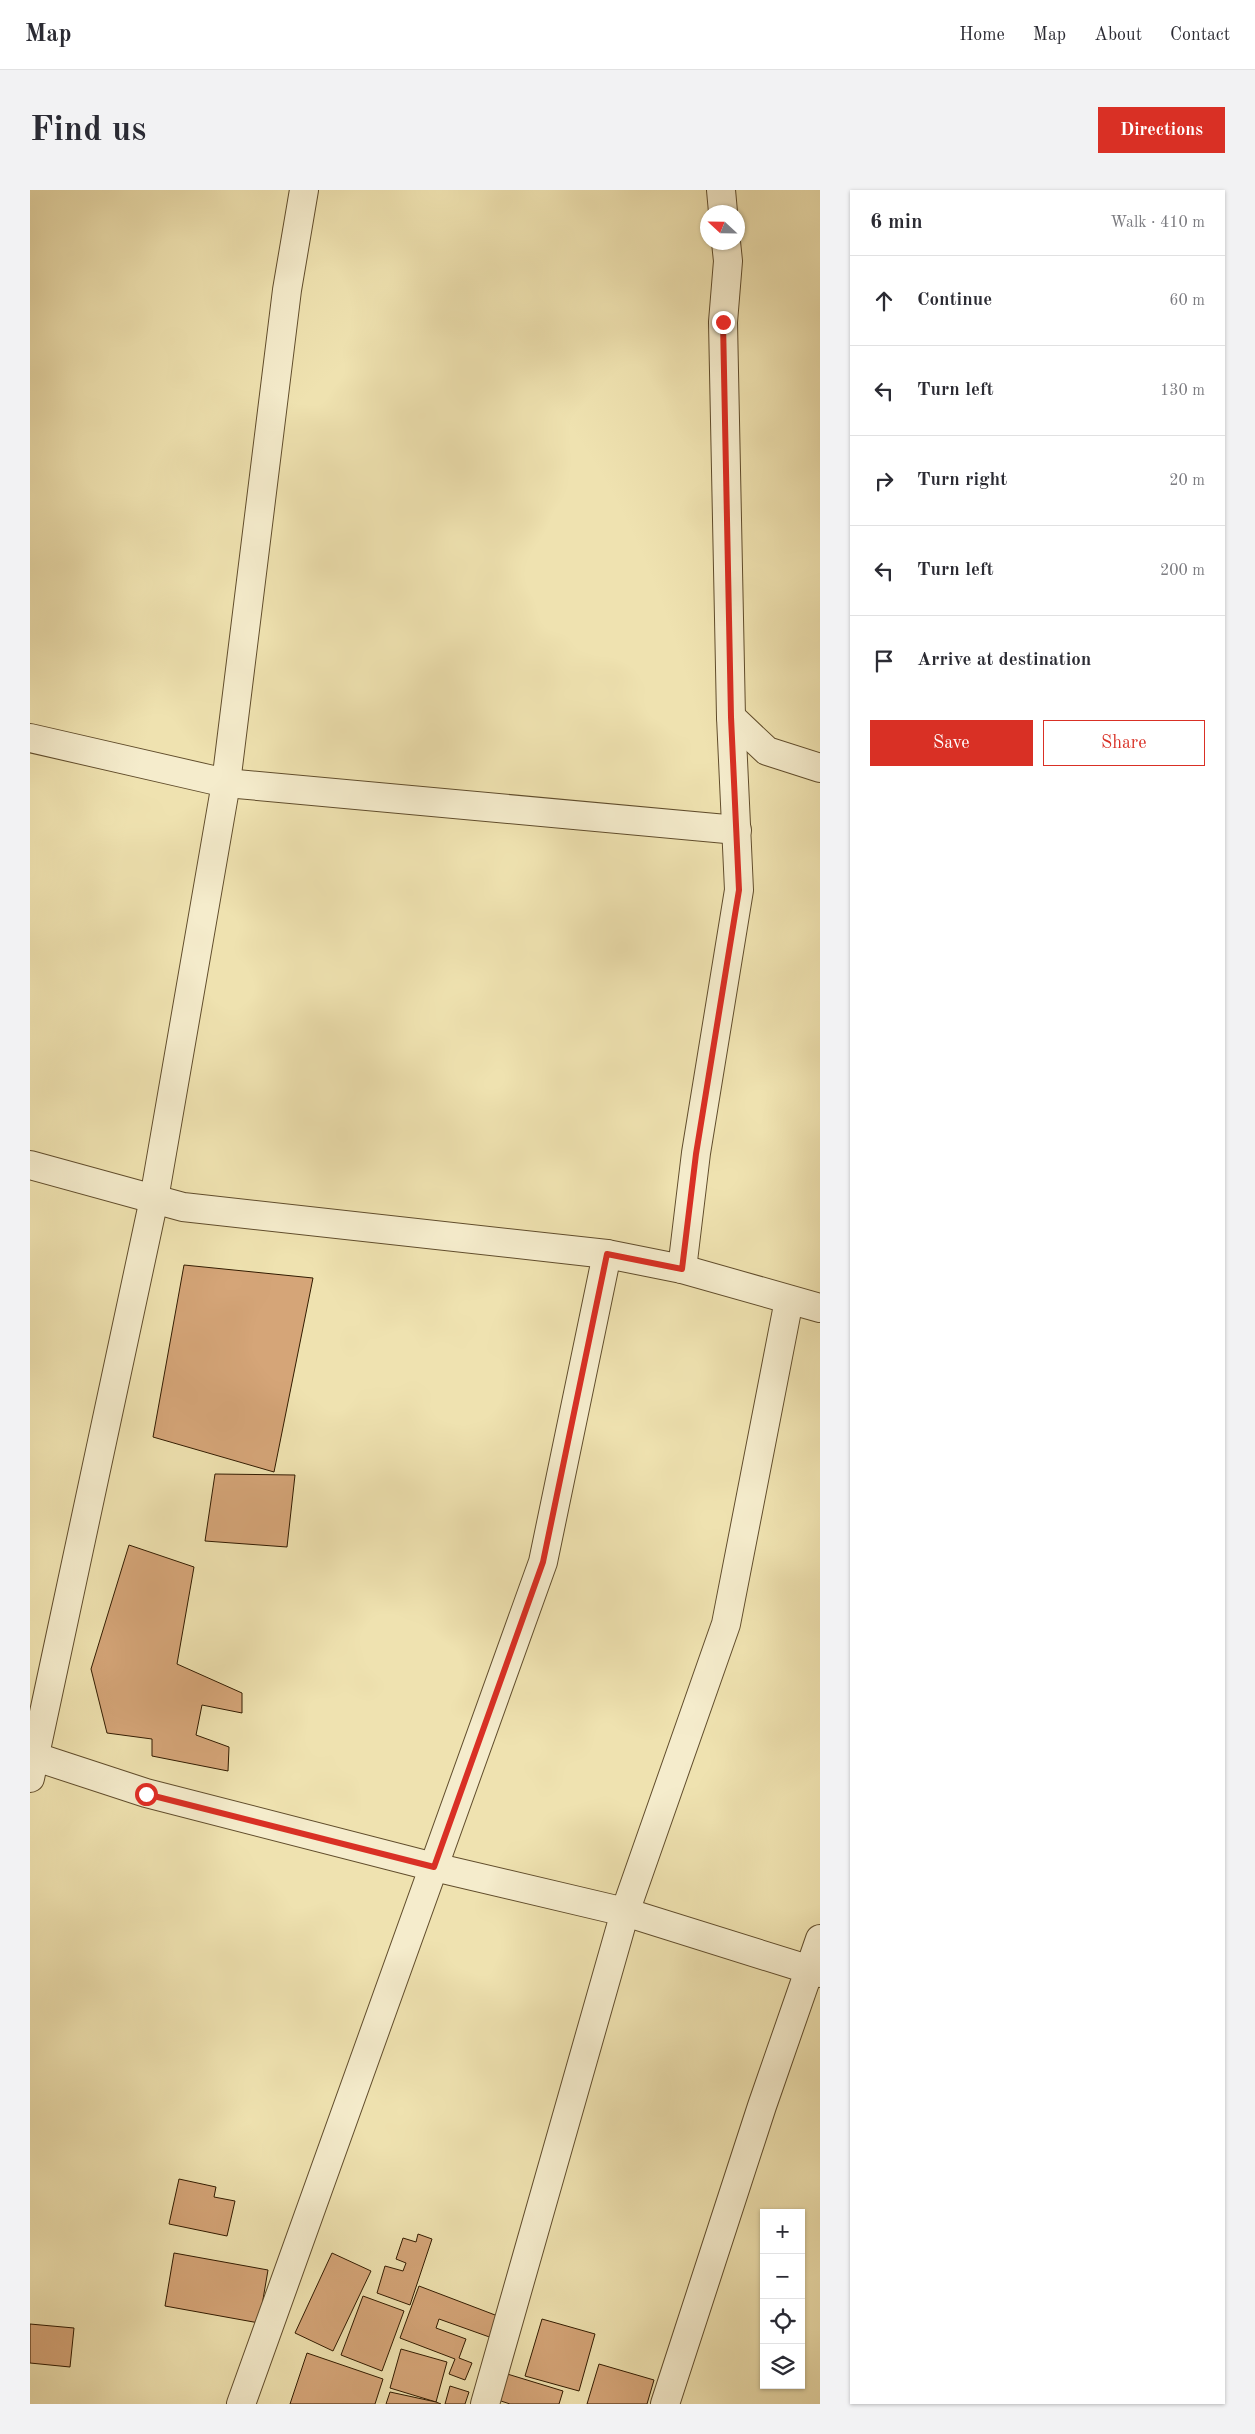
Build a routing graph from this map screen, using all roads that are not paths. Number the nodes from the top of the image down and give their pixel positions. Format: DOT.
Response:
graph roads {
  1 [pos="304,190"];
  2 [pos="720,190"];
  3 [pos="722,205"];
  4 [pos="727,250"];
  5 [pos="731,717"];
  6 [pos="30,738"];
  7 [pos="820,768"];
  8 [pos="226,782"];
  9 [pos="736,830"];
  10 [pos="30,1165"];
  11 [pos="154,1199"];
  12 [pos="607,1254"];
  13 [pos="682,1269"];
  14 [pos="789,1300"];
  15 [pos="820,1308"];
  16 [pos="31,1763"];
  17 [pos="434,1867"];
  18 [pos="626,1912"];
  19 [pos="820,1939"];
  20 [pos="815,1971"];
  21 [pos="241,2404"];
  22 [pos="484,2404"];
  23 [pos="666,2404"];
  1 -- 8 [label="street"];
  2 -- 3 [label="street"];
  4 -- 5 [label="street"];
  5 -- 7 [label="street"];
  5 -- 9 [label="street"];
  6 -- 8 [label="street"];
  8 -- 9 [label="street"];
  8 -- 11 [label="street"];
  9 -- 13 [label="street"];
  10 -- 11 [label="street"];
  11 -- 12 [label="street"];
  11 -- 16 [label="street"];
  12 -- 13 [label="street"];
  12 -- 17 [label="street"];
  13 -- 14 [label="street"];
  14 -- 15 [label="street"];
  14 -- 18 [label="street"];
  16 -- 17 [label="street"];
  17 -- 18 [label="street"];
  17 -- 21 [label="street"];
  18 -- 20 [label="street"];
  18 -- 22 [label="street"];
  19 -- 20 [label="street"];
  20 -- 23 [label="street"];
}
